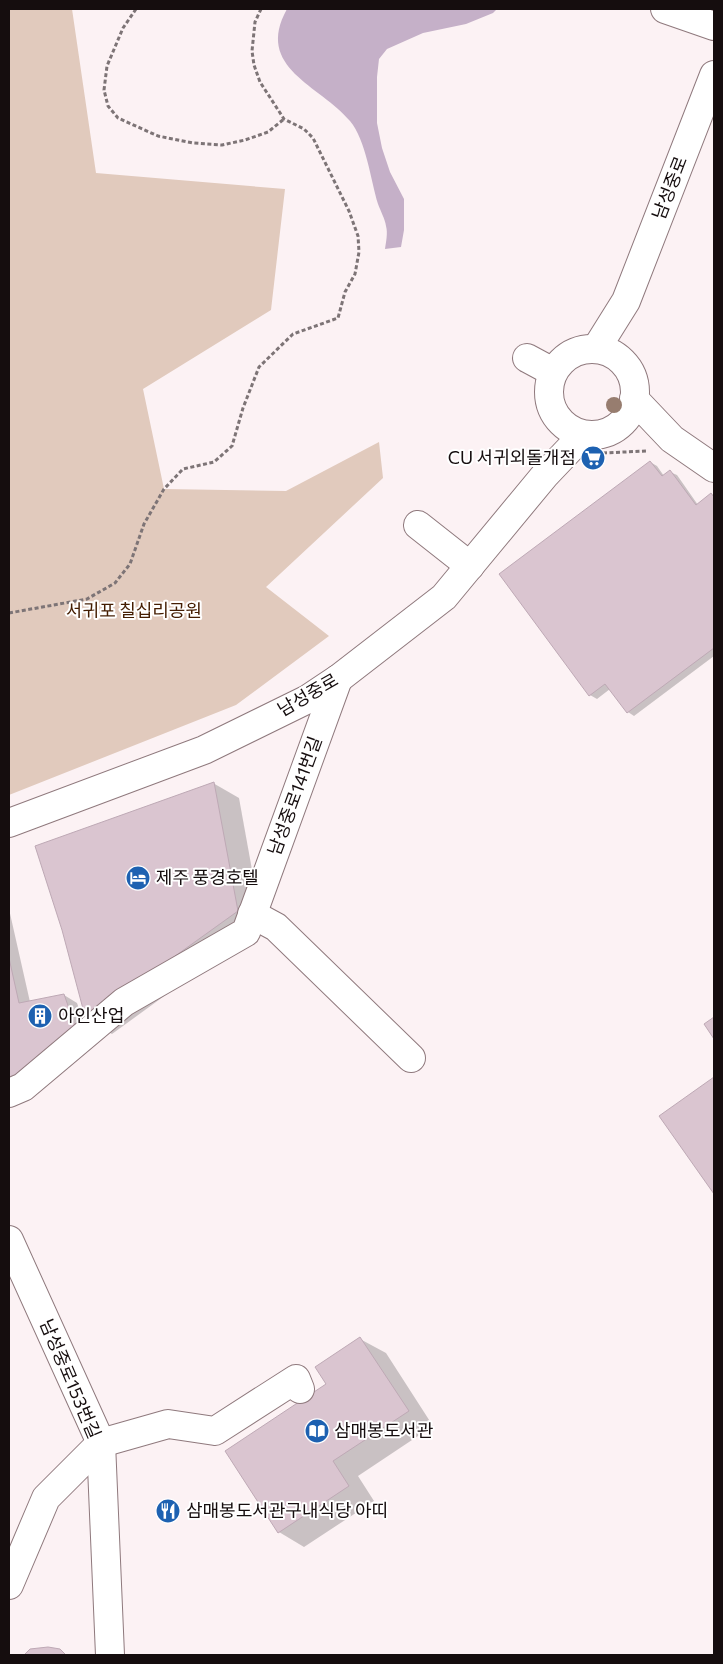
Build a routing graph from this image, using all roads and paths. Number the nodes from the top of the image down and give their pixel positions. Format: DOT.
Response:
graph roads {
  1 [pos="136,9"];
  2 [pos="261,9"];
  3 [pos="665,9"];
  4 [pos="714,26"];
  5 [pos="714,75"];
  6 [pos="284,119"];
  7 [pos="608,354"];
  8 [pos="527,358"];
  9 [pos="553,372"];
  10 [pos="634,399"];
  11 [pos="620,425"];
  12 [pos="582,438"];
  13 [pos="662,445"];
  14 [pos="714,468"];
  15 [pos="418,526"];
  16 [pos="470,566"];
  17 [pos="9,613"];
  18 [pos="338,679"];
  19 [pos="9,823"];
  20 [pos="252,914"];
  21 [pos="411,1058"];
  22 [pos="9,1093"];
  23 [pos="9,1240"];
  24 [pos="300,1389"];
  25 [pos="100,1443"];
  26 [pos="9,1585"];
  27 [pos="110,1654"];
  1 -- 6 [label="path"];
  2 -- 6 [label="path"];
  3 -- 4 [label="street"];
  5 -- 7 [label="street, 남성중로"];
  6 -- 17 [label="path"];
  7 -- 9 [label="street"];
  7 -- 10 [label="street"];
  8 -- 9 [label="street"];
  9 -- 12 [label="street"];
  10 -- 11 [label="street"];
  10 -- 13 [label="street"];
  11 -- 12 [label="street"];
  11 -- 13 [label="street"];
  12 -- 13 [label="path"];
  12 -- 16 [label="street, 남성중로"];
  13 -- 14 [label="street"];
  15 -- 16 [label="street"];
  16 -- 18 [label="street, 남성중로"];
  18 -- 19 [label="street, 남성중로"];
  18 -- 20 [label="street, 남성중로141번길"];
  20 -- 21 [label="street"];
  20 -- 22 [label="street, 남성중로141번길"];
  23 -- 25 [label="street, 남성중로153번길"];
  24 -- 25 [label="street"];
  25 -- 26 [label="street, 남성중로153번길"];
  25 -- 27 [label="street"];
}
